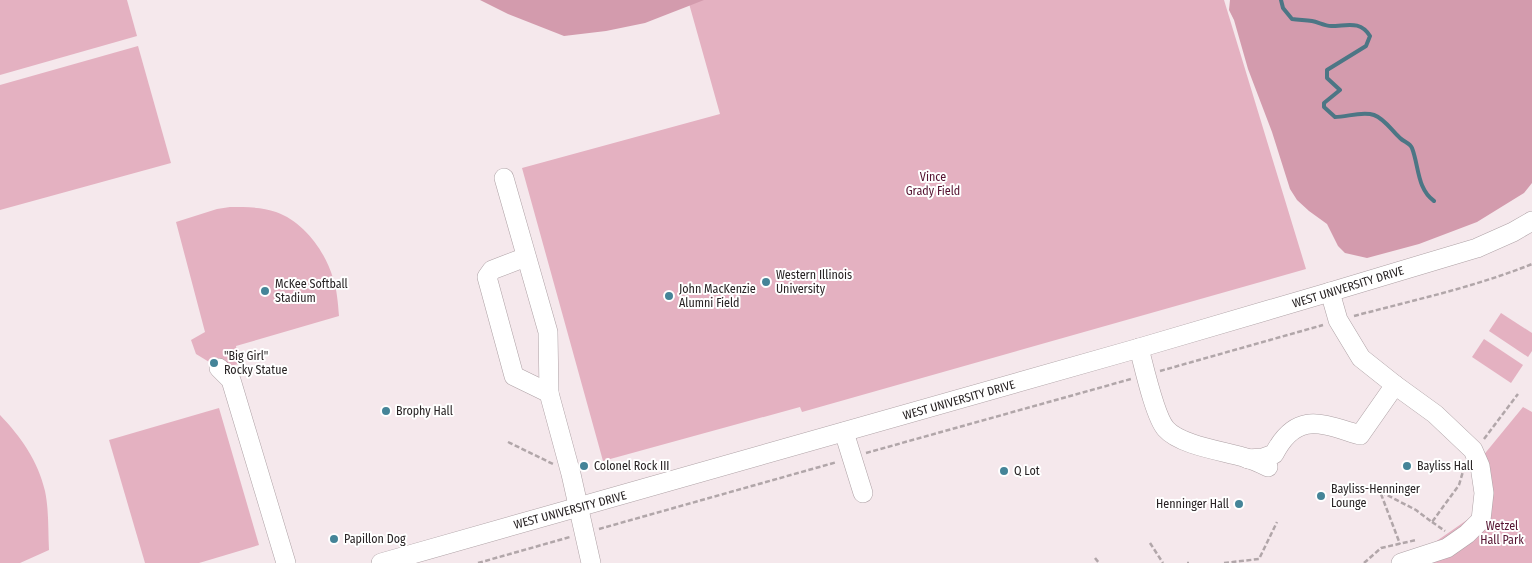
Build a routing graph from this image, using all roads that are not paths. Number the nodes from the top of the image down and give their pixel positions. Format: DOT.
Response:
graph roads {
  1 [pos="504,178"];
  2 [pos="1532,221"];
  3 [pos="526,257"];
  4 [pos="1330,292"];
  5 [pos="1139,348"];
  6 [pos="219,368"];
  7 [pos="1395,385"];
  8 [pos="549,393"];
  9 [pos="844,432"];
  10 [pos="1248,459"];
  11 [pos="1268,467"];
  12 [pos="863,494"];
  13 [pos="579,508"];
  14 [pos="286,563"];
  15 [pos="381,563"];
  16 [pos="592,563"];
  17 [pos="1401,563"];
  1 -- 3 [label="street"];
  2 -- 4 [label="street, WEST UNIVERSITY DRIVE"];
  3 -- 8 [label="street"];
  3 -- 8 [label="street"];
  4 -- 5 [label="street, WEST UNIVERSITY DRIVE"];
  4 -- 7 [label="street"];
  5 -- 9 [label="street, WEST UNIVERSITY DRIVE"];
  5 -- 10 [label="street"];
  6 -- 14 [label="street"];
  7 -- 10 [label="street"];
  7 -- 17 [label="street"];
  8 -- 13 [label="street"];
  9 -- 12 [label="street"];
  9 -- 13 [label="street, WEST UNIVERSITY DRIVE"];
  10 -- 11 [label="street"];
  13 -- 15 [label="street, WEST UNIVERSITY DRIVE"];
  13 -- 16 [label="street"];
}
